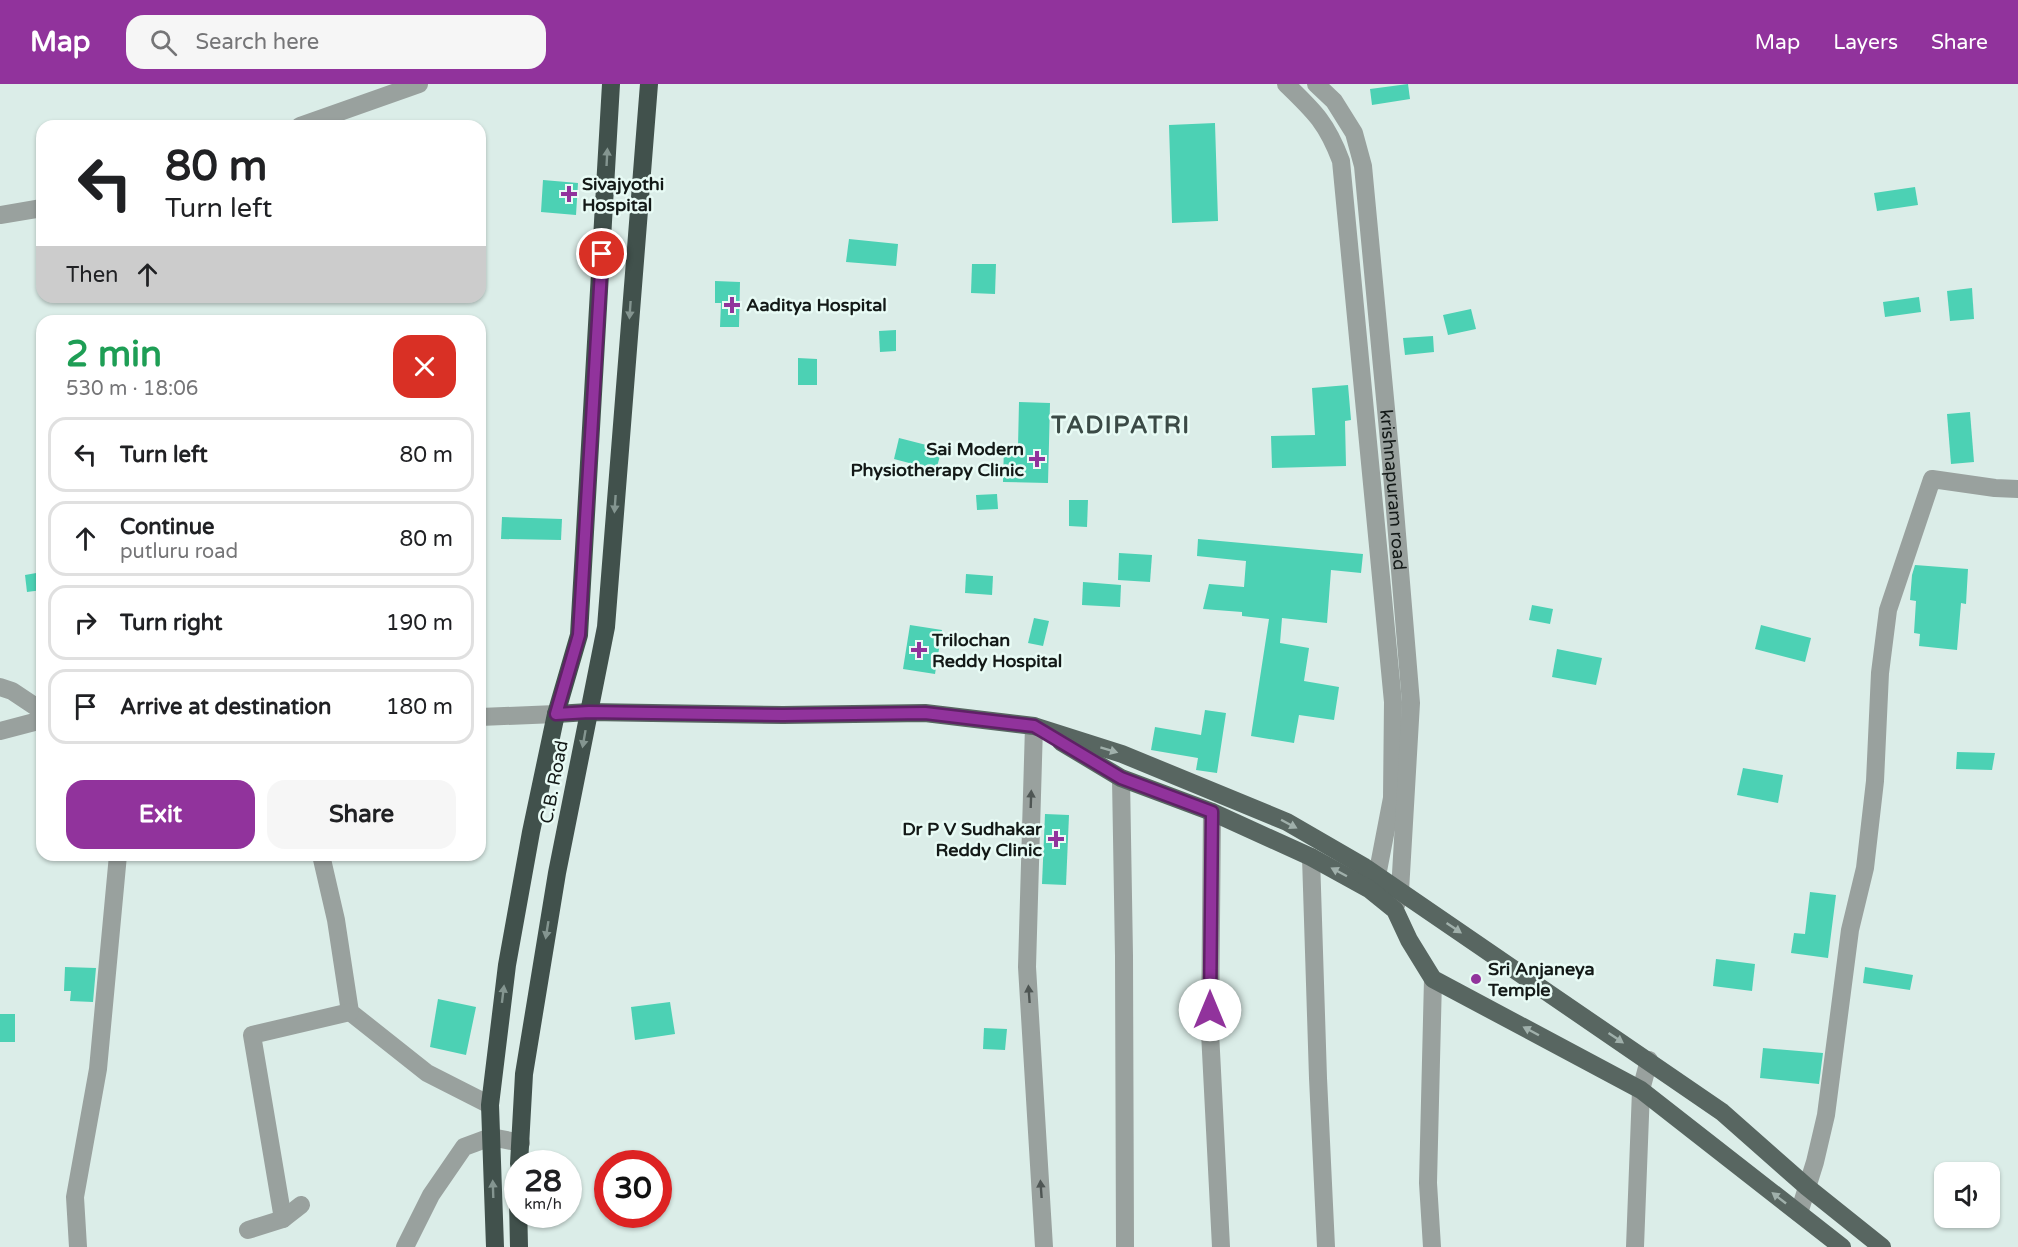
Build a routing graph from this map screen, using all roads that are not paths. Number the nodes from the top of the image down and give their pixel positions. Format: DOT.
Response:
graph roads {
  1 [pos="419,84"];
  2 [pos="611,84"];
  3 [pos="649,84"];
  4 [pos="1286,84"];
  5 [pos="1316,84"];
  6 [pos="317,120"];
  7 [pos="36,209"];
  8 [pos="0,215"];
  9 [pos="2018,489"];
  10 [pos="0,687"];
  11 [pos="36,707"];
  12 [pos="589,712"];
  13 [pos="556,714"];
  14 [pos="486,717"];
  15 [pos="36,722"];
  16 [pos="1034,726"];
  17 [pos="0,731"];
  18 [pos="1121,778"];
  19 [pos="1212,812"];
  20 [pos="1311,857"];
  21 [pos="117,861"];
  22 [pos="322,861"];
  23 [pos="1373,882"];
  24 [pos="1400,891"];
  25 [pos="1395,910"];
  26 [pos="1432,979"];
  27 [pos="350,1011"];
  28 [pos="1649,1060"];
  29 [pos="1641,1090"];
  30 [pos="490,1105"];
  31 [pos="491,1137"];
  32 [pos="521,1143"];
  33 [pos="520,1150"];
  34 [pos="1807,1187"];
  35 [pos="301,1205"];
  36 [pos="1799,1213"];
  37 [pos="283,1218"];
  38 [pos="519,1228"];
  39 [pos="248,1230"];
  40 [pos="1821,1239"];
  41 [pos="78,1247"];
  42 [pos="405,1247"];
  43 [pos="495,1247"];
  44 [pos="519,1247"];
  45 [pos="1044,1247"];
  46 [pos="1125,1247"];
  47 [pos="1221,1247"];
  48 [pos="1326,1247"];
  49 [pos="1432,1247"];
  50 [pos="1635,1247"];
  51 [pos="1842,1247"];
  52 [pos="1882,1247"];
  1 -- 6 [label="street"];
  13 -- 2 [label="highway, one-way"];
  3 -- 12 [label="highway, C.B. Road, one-way"];
  4 -- 23 [label="street, krishnapuram road"];
  5 -- 24 [label="street, krishnapuram road"];
  7 -- 8 [label="street"];
  9 -- 34 [label="street"];
  10 -- 11 [label="street"];
  12 -- 13 [label="main road"];
  12 -- 16 [label="main road"];
  12 -- 32 [label="highway, C.B. Road, one-way"];
  13 -- 14 [label="street"];
  30 -- 13 [label="highway, one-way"];
  15 -- 17 [label="street"];
  16 -- 18 [label="main road"];
  16 -- 23 [label="main road, one-way"];
  45 -- 16 [label="street, one-way"];
  18 -- 19 [label="main road"];
  18 -- 46 [label="street"];
  19 -- 20 [label="main road"];
  19 -- 47 [label="street"];
  23 -- 20 [label="main road, one-way"];
  20 -- 48 [label="street"];
  21 -- 41 [label="street"];
  22 -- 27 [label="street"];
  23 -- 24 [label="main road"];
  23 -- 25 [label="main road"];
  24 -- 25 [label="street, krishnapuram road"];
  24 -- 28 [label="main road, one-way"];
  25 -- 26 [label="main road"];
  29 -- 26 [label="main road, one-way"];
  26 -- 49 [label="street"];
  27 -- 30 [label="street"];
  27 -- 37 [label="street"];
  28 -- 29 [label="street"];
  28 -- 34 [label="main road"];
  36 -- 29 [label="main road, one-way"];
  29 -- 50 [label="street"];
  30 -- 31 [label="highway"];
  31 -- 32 [label="street"];
  31 -- 42 [label="street"];
  43 -- 31 [label="highway, one-way"];
  32 -- 33 [label="highway, C.B. Road"];
  34 -- 36 [label="street"];
  34 -- 52 [label="main road"];
  35 -- 37 [label="street"];
  36 -- 40 [label="main road"];
  37 -- 39 [label="street"];
  38 -- 44 [label="highway"];
  40 -- 51 [label="main road"];
}
